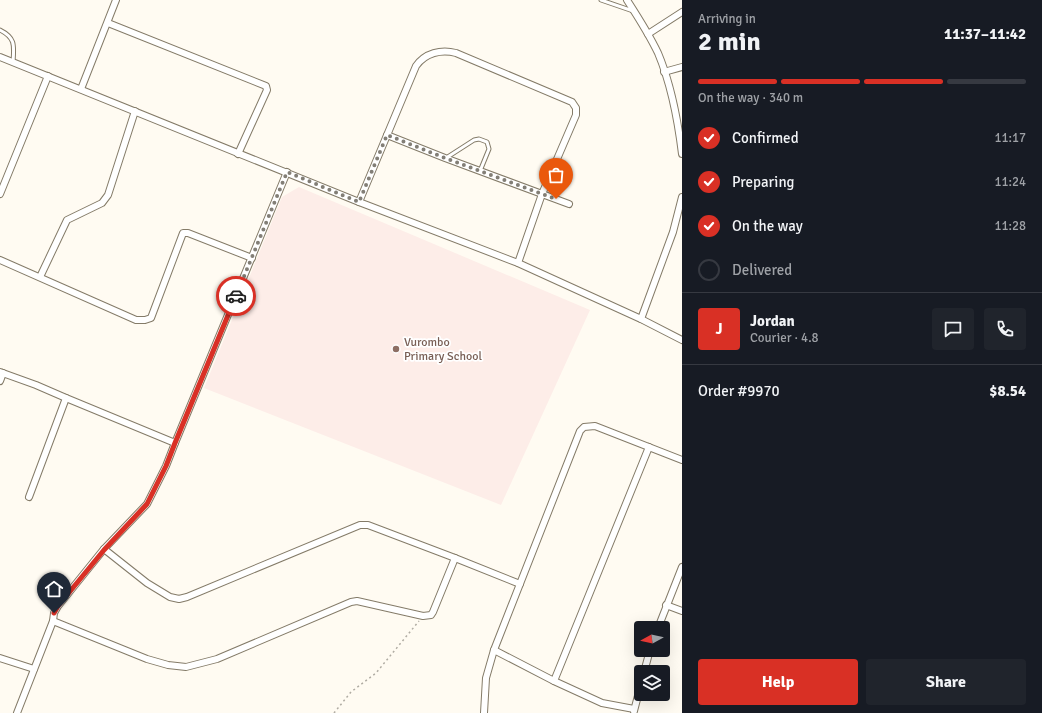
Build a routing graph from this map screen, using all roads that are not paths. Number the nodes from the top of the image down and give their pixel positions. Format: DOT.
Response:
graph roads {
  1 [pos="116,0"];
  2 [pos="601,0"];
  3 [pos="626,0"];
  4 [pos="634,12"];
  5 [pos="682,12"];
  6 [pos="108,23"];
  7 [pos="0,30"];
  8 [pos="648,34"];
  9 [pos="0,57"];
  10 [pos="13,62"];
  11 [pos="682,68"];
  12 [pos="664,72"];
  13 [pos="48,76"];
  14 [pos="81,89"];
  15 [pos="135,111"];
  16 [pos="680,129"];
  17 [pos="387,135"];
  18 [pos="238,154"];
  19 [pos="682,154"];
  20 [pos="445,158"];
  21 [pos="480,171"];
  22 [pos="287,172"];
  23 [pos="0,194"];
  24 [pos="542,194"];
  25 [pos="682,197"];
  26 [pos="359,202"];
  27 [pos="569,204"];
  28 [pos="252,258"];
  29 [pos="0,260"];
  30 [pos="518,263"];
  31 [pos="40,277"];
  32 [pos="640,319"];
  33 [pos="682,340"];
  34 [pos="2,373"];
  35 [pos="0,381"];
  36 [pos="66,398"];
  37 [pos="175,443"];
  38 [pos="649,447"];
  39 [pos="682,460"];
  40 [pos="29,497"];
  41 [pos="104,550"];
  42 [pos="455,558"];
  43 [pos="682,567"];
  44 [pos="520,584"];
  45 [pos="666,605"];
  46 [pos="682,611"];
  47 [pos="53,621"];
  48 [pos="660,621"];
  49 [pos="494,650"];
  50 [pos="0,658"];
  51 [pos="34,669"];
  52 [pos="554,681"];
  53 [pos="637,701"];
  54 [pos="634,711"];
  55 [pos="17,713"];
  56 [pos="484,713"];
  1 -- 6 [label="street"];
  2 -- 4 [label="lane"];
  3 -- 4 [label="street"];
  4 -- 8 [label="street"];
  5 -- 8 [label="street"];
  6 -- 14 [label="street"];
  6 -- 18 [label="street"];
  7 -- 10 [label="lane"];
  8 -- 12 [label="street"];
  9 -- 10 [label="street"];
  10 -- 13 [label="street"];
  11 -- 12 [label="street"];
  12 -- 16 [label="street"];
  13 -- 14 [label="street"];
  13 -- 23 [label="street"];
  14 -- 15 [label="street"];
  15 -- 18 [label="street"];
  15 -- 31 [label="street"];
  16 -- 19 [label="street"];
  17 -- 20 [label="street"];
  17 -- 24 [label="street"];
  17 -- 26 [label="street"];
  18 -- 22 [label="street"];
  20 -- 21 [label="street"];
  20 -- 21 [label="lane"];
  21 -- 24 [label="street"];
  22 -- 26 [label="street"];
  22 -- 28 [label="street"];
  24 -- 27 [label="street"];
  24 -- 30 [label="street"];
  25 -- 32 [label="street"];
  26 -- 30 [label="street"];
  28 -- 31 [label="street"];
  28 -- 37 [label="street"];
  29 -- 31 [label="street"];
  30 -- 32 [label="street"];
  32 -- 33 [label="street"];
  34 -- 35 [label="street"];
  34 -- 36 [label="street"];
  36 -- 37 [label="street"];
  36 -- 40 [label="street"];
  37 -- 41 [label="street"];
  38 -- 39 [label="street"];
  38 -- 44 [label="street"];
  38 -- 52 [label="street"];
  41 -- 42 [label="street"];
  41 -- 47 [label="street"];
  42 -- 44 [label="street"];
  42 -- 47 [label="street"];
  43 -- 45 [label="street"];
  44 -- 49 [label="street"];
  45 -- 46 [label="street"];
  45 -- 48 [label="street"];
  47 -- 51 [label="street"];
  49 -- 52 [label="street"];
  49 -- 56 [label="street"];
  50 -- 51 [label="street"];
  51 -- 55 [label="street"];
  52 -- 54 [label="street"];
  53 -- 54 [label="street"];
}
